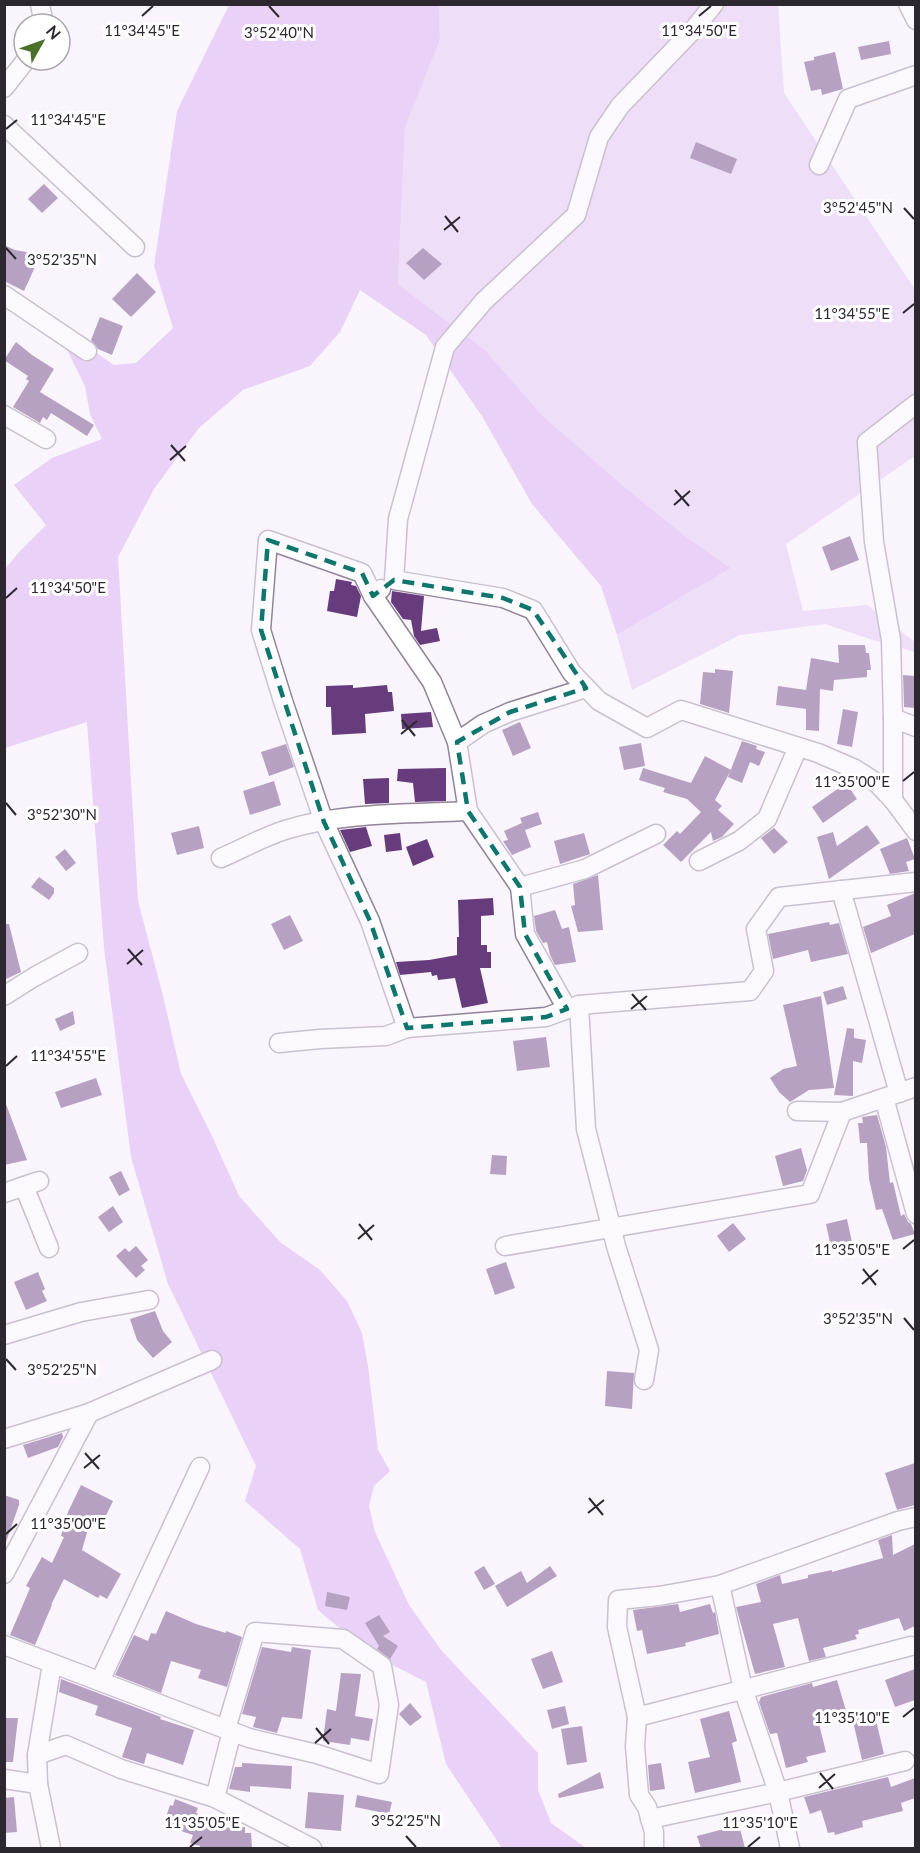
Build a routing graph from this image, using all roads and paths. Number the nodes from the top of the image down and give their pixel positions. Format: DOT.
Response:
graph roads {
  1 [pos="714,4"];
  2 [pos="909,4"];
  3 [pos="915,20"];
  4 [pos="17,72"];
  5 [pos="915,75"];
  6 [pos="4,88"];
  7 [pos="4,125"];
  8 [pos="819,165"];
  9 [pos="135,247"];
  10 [pos="4,295"];
  11 [pos="87,351"];
  12 [pos="915,404"];
  13 [pos="4,415"];
  14 [pos="46,439"];
  15 [pos="394,580"];
  16 [pos="373,596"];
  17 [pos="586,688"];
  18 [pos="894,718"];
  19 [pos="915,727"];
  20 [pos="457,742"];
  21 [pos="798,747"];
  22 [pos="893,800"];
  23 [pos="468,811"];
  24 [pos="324,822"];
  25 [pos="915,831"];
  26 [pos="656,834"];
  27 [pos="221,858"];
  28 [pos="699,861"];
  29 [pos="915,882"];
  30 [pos="519,887"];
  31 [pos="841,890"];
  32 [pos="78,953"];
  33 [pos="4,996"];
  34 [pos="573,1007"];
  35 [pos="407,1028"];
  36 [pos="279,1043"];
  37 [pos="900,1093"];
  38 [pos="797,1111"];
  39 [pos="842,1112"];
  40 [pos="4,1193"];
  41 [pos="915,1214"];
  42 [pos="612,1229"];
  43 [pos="505,1246"];
  44 [pos="49,1248"];
  45 [pos="149,1299"];
  46 [pos="4,1335"];
  47 [pos="212,1360"];
  48 [pos="644,1380"];
  49 [pos="89,1413"];
  50 [pos="4,1439"];
  51 [pos="200,1467"];
  52 [pos="915,1517"];
  53 [pos="4,1574"];
  54 [pos="720,1585"];
  55 [pos="4,1645"];
  56 [pos="911,1646"];
  57 [pos="52,1664"];
  58 [pos="100,1681"];
  59 [pos="743,1689"];
  60 [pos="637,1717"];
  61 [pos="229,1730"];
  62 [pos="37,1755"];
  63 [pos="905,1761"];
  64 [pos="4,1779"];
  65 [pos="38,1784"];
  66 [pos="778,1792"];
  67 [pos="215,1798"];
  68 [pos="650,1819"];
  69 [pos="51,1848"];
  70 [pos="312,1848"];
  71 [pos="654,1848"];
  72 [pos="790,1848"];
  1 -- 15 [label="street"];
  2 -- 3 [label="street"];
  4 -- 6 [label="street"];
  5 -- 8 [label="street"];
  7 -- 9 [label="street"];
  10 -- 11 [label="street"];
  12 -- 18 [label="street"];
  13 -- 14 [label="street"];
  15 -- 16 [label="street"];
  15 -- 17 [label="street"];
  16 -- 20 [label="street"];
  16 -- 24 [label="street"];
  17 -- 20 [label="street"];
  17 -- 21 [label="street"];
  18 -- 19 [label="street"];
  18 -- 22 [label="street"];
  20 -- 23 [label="street"];
  21 -- 22 [label="street"];
  21 -- 28 [label="street"];
  22 -- 25 [label="street"];
  23 -- 24 [label="street"];
  23 -- 30 [label="street"];
  24 -- 27 [label="street"];
  24 -- 35 [label="street"];
  26 -- 30 [label="street"];
  29 -- 31 [label="street"];
  30 -- 34 [label="street"];
  31 -- 34 [label="street"];
  31 -- 37 [label="street"];
  32 -- 33 [label="street"];
  34 -- 35 [label="street"];
  34 -- 42 [label="street"];
  35 -- 36 [label="street"];
  37 -- 39 [label="street"];
  37 -- 41 [label="street"];
  38 -- 39 [label="street"];
  39 -- 42 [label="street"];
  40 -- 44 [label="street"];
  42 -- 43 [label="street"];
  42 -- 48 [label="street"];
  45 -- 46 [label="street"];
  47 -- 49 [label="street"];
  49 -- 50 [label="street"];
  49 -- 53 [label="street"];
  51 -- 58 [label="street"];
  52 -- 54 [label="street"];
  54 -- 59 [label="street"];
  54 -- 60 [label="street"];
  55 -- 57 [label="street"];
  56 -- 59 [label="street"];
  57 -- 58 [label="street"];
  57 -- 62 [label="street"];
  58 -- 61 [label="street"];
  59 -- 60 [label="street"];
  59 -- 66 [label="street"];
  60 -- 68 [label="street"];
  61 -- 61 [label="street"];
  61 -- 67 [label="street"];
  62 -- 65 [label="street"];
  62 -- 67 [label="street"];
  63 -- 66 [label="street"];
  64 -- 65 [label="street"];
  65 -- 69 [label="street"];
  66 -- 68 [label="street"];
  66 -- 72 [label="street"];
  67 -- 70 [label="street"];
  68 -- 71 [label="street"];
}
